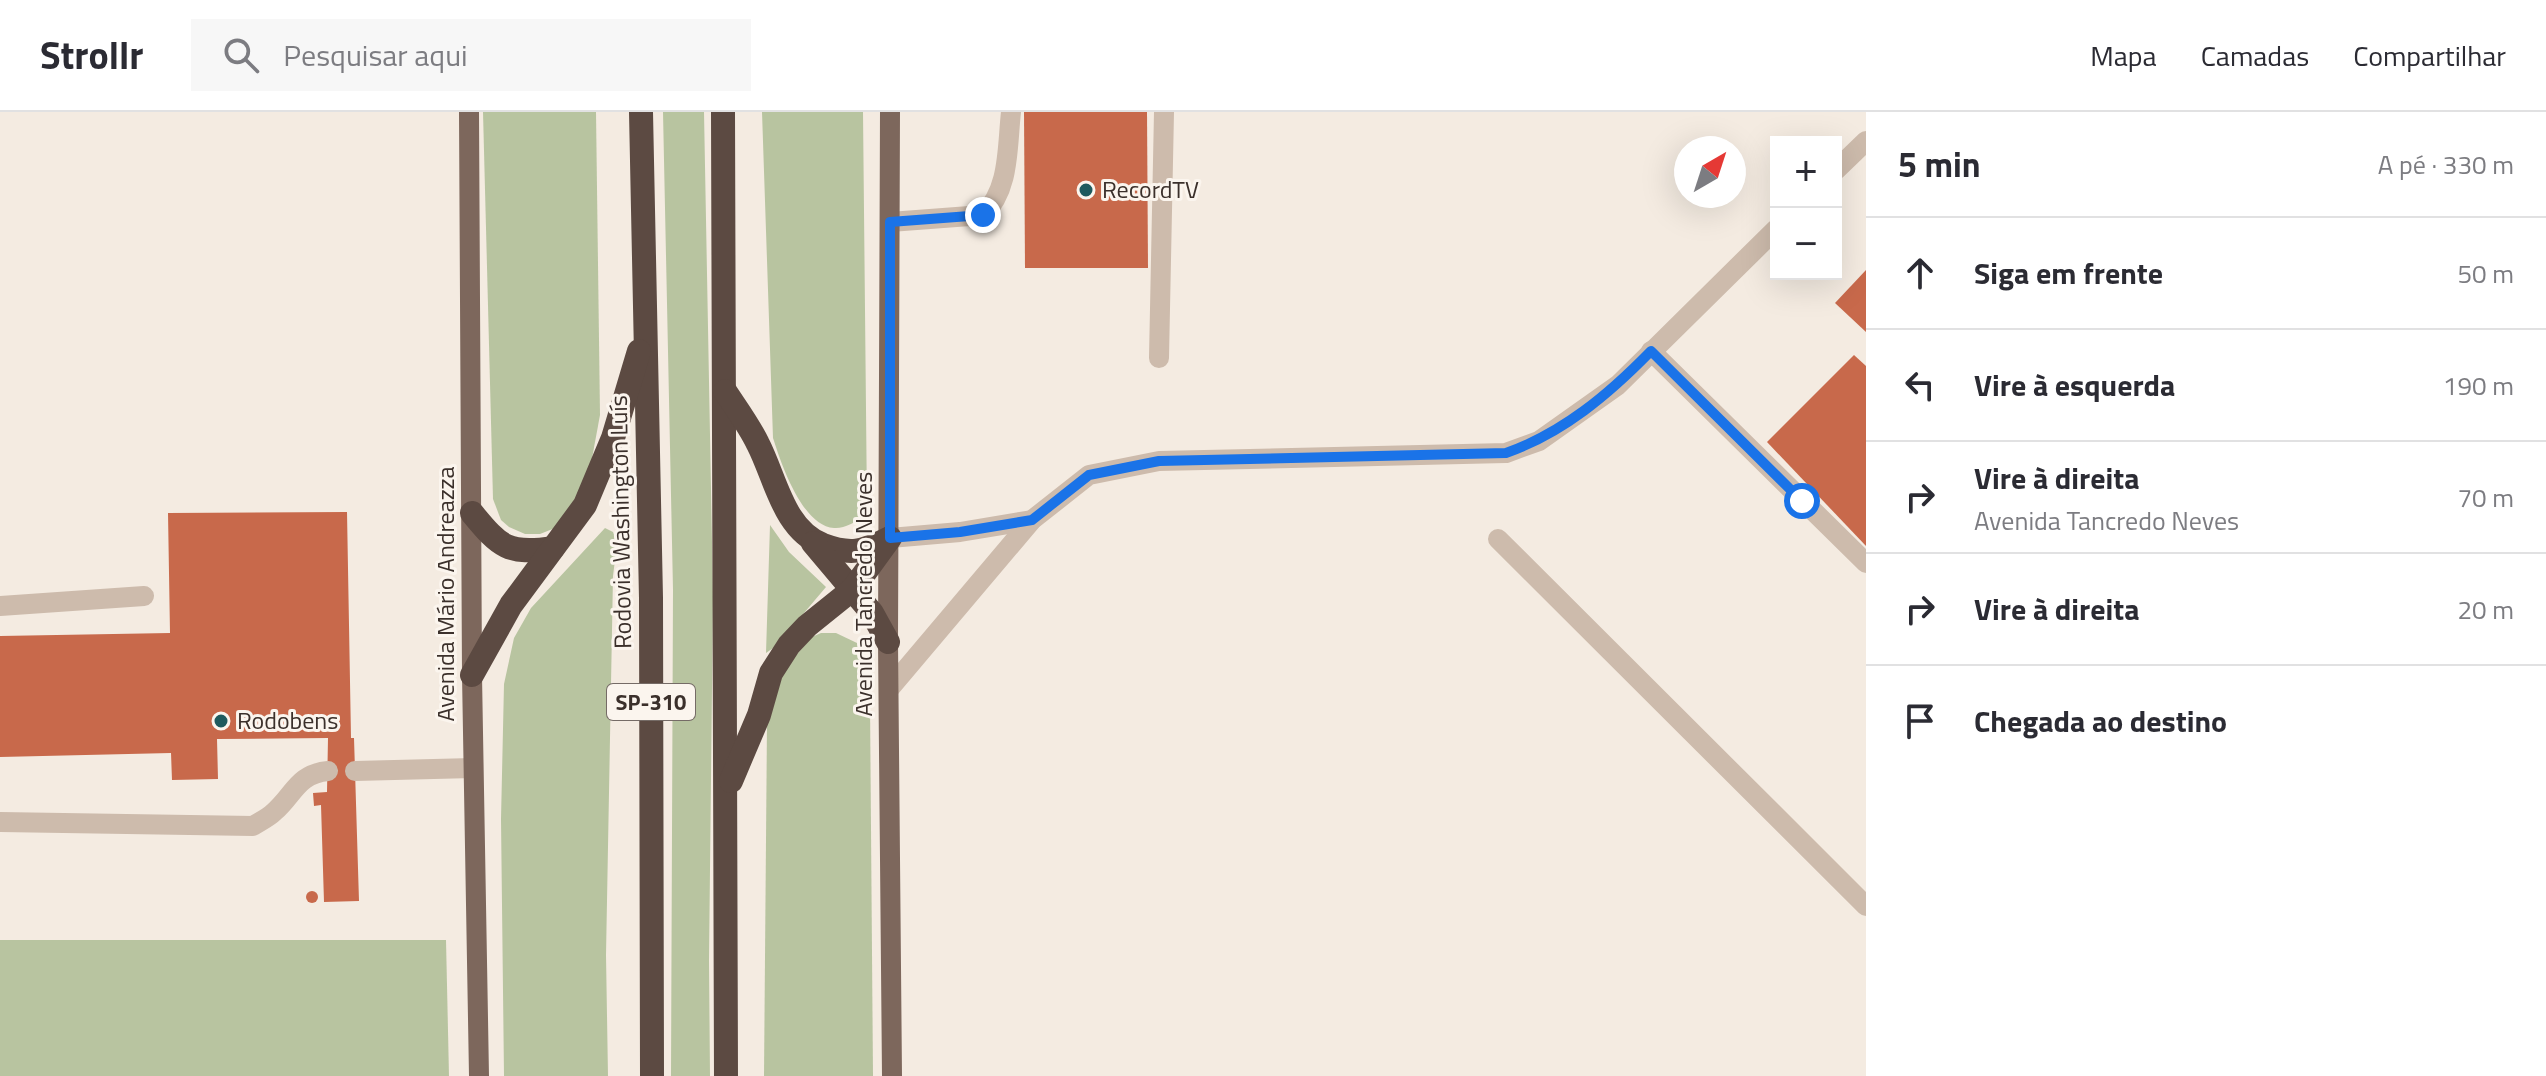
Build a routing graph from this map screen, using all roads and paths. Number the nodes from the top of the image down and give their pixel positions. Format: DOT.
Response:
graph roads {
  1 [pos="469,112"];
  2 [pos="641,112"];
  3 [pos="723,112"];
  4 [pos="890,112"];
  5 [pos="1011,112"];
  6 [pos="1164,112"];
  7 [pos="1866,141"];
  8 [pos="1842,164"];
  9 [pos="890,222"];
  10 [pos="1770,235"];
  11 [pos="645,329"];
  12 [pos="1651,351"];
  13 [pos="1159,358"];
  14 [pos="725,390"];
  15 [pos="472,513"];
  16 [pos="1032,520"];
  17 [pos="890,538"];
  18 [pos="810,539"];
  19 [pos="1498,539"];
  20 [pos="553,548"];
  21 [pos="1866,563"];
  22 [pos="853,589"];
  23 [pos="144,596"];
  24 [pos="0,606"];
  25 [pos="888,642"];
  26 [pos="472,675"];
  27 [pos="890,688"];
  28 [pos="473,768"];
  29 [pos="328,771"];
  30 [pos="355,771"];
  31 [pos="726,791"];
  32 [pos="0,822"];
  33 [pos="1866,906"];
  34 [pos="479,1076"];
  35 [pos="652,1076"];
  36 [pos="726,1076"];
  37 [pos="892,1076"];
  1 -- 15 [label="main road, Avenida Mário Andreazza"];
  2 -- 11 [label="highway, Rodovia Washington Luís / SP-310"];
  3 -- 14 [label="highway, SP-310"];
  4 -- 9 [label="main road, Avenida Tancredo Neves"];
  5 -- 9 [label="lane"];
  6 -- 13 [label="lane"];
  7 -- 8 [label="lane"];
  9 -- 17 [label="main road, Avenida Tancredo Neves"];
  10 -- 12 [label="lane"];
  11 -- 20 [label="highway"];
  11 -- 35 [label="highway, Rodovia Washington Luís / SP-310"];
  12 -- 16 [label="lane"];
  12 -- 21 [label="lane"];
  14 -- 18 [label="highway"];
  14 -- 31 [label="highway, SP-310"];
  15 -- 20 [label="highway"];
  15 -- 26 [label="main road, Avenida Mário Andreazza"];
  16 -- 17 [label="lane"];
  16 -- 27 [label="lane"];
  17 -- 18 [label="highway"];
  17 -- 22 [label="highway"];
  17 -- 25 [label="main road, Avenida Tancredo Neves"];
  18 -- 22 [label="highway"];
  19 -- 33 [label="lane"];
  20 -- 26 [label="highway"];
  22 -- 25 [label="highway"];
  22 -- 31 [label="highway"];
  23 -- 24 [label="lane"];
  25 -- 27 [label="main road, Avenida Tancredo Neves"];
  26 -- 28 [label="main road, Avenida Mário Andreazza"];
  27 -- 37 [label="main road, Avenida Tancredo Neves"];
  28 -- 30 [label="lane"];
  28 -- 34 [label="main road, Avenida Mário Andreazza"];
  29 -- 32 [label="lane"];
  31 -- 36 [label="highway, SP-310"];
}
